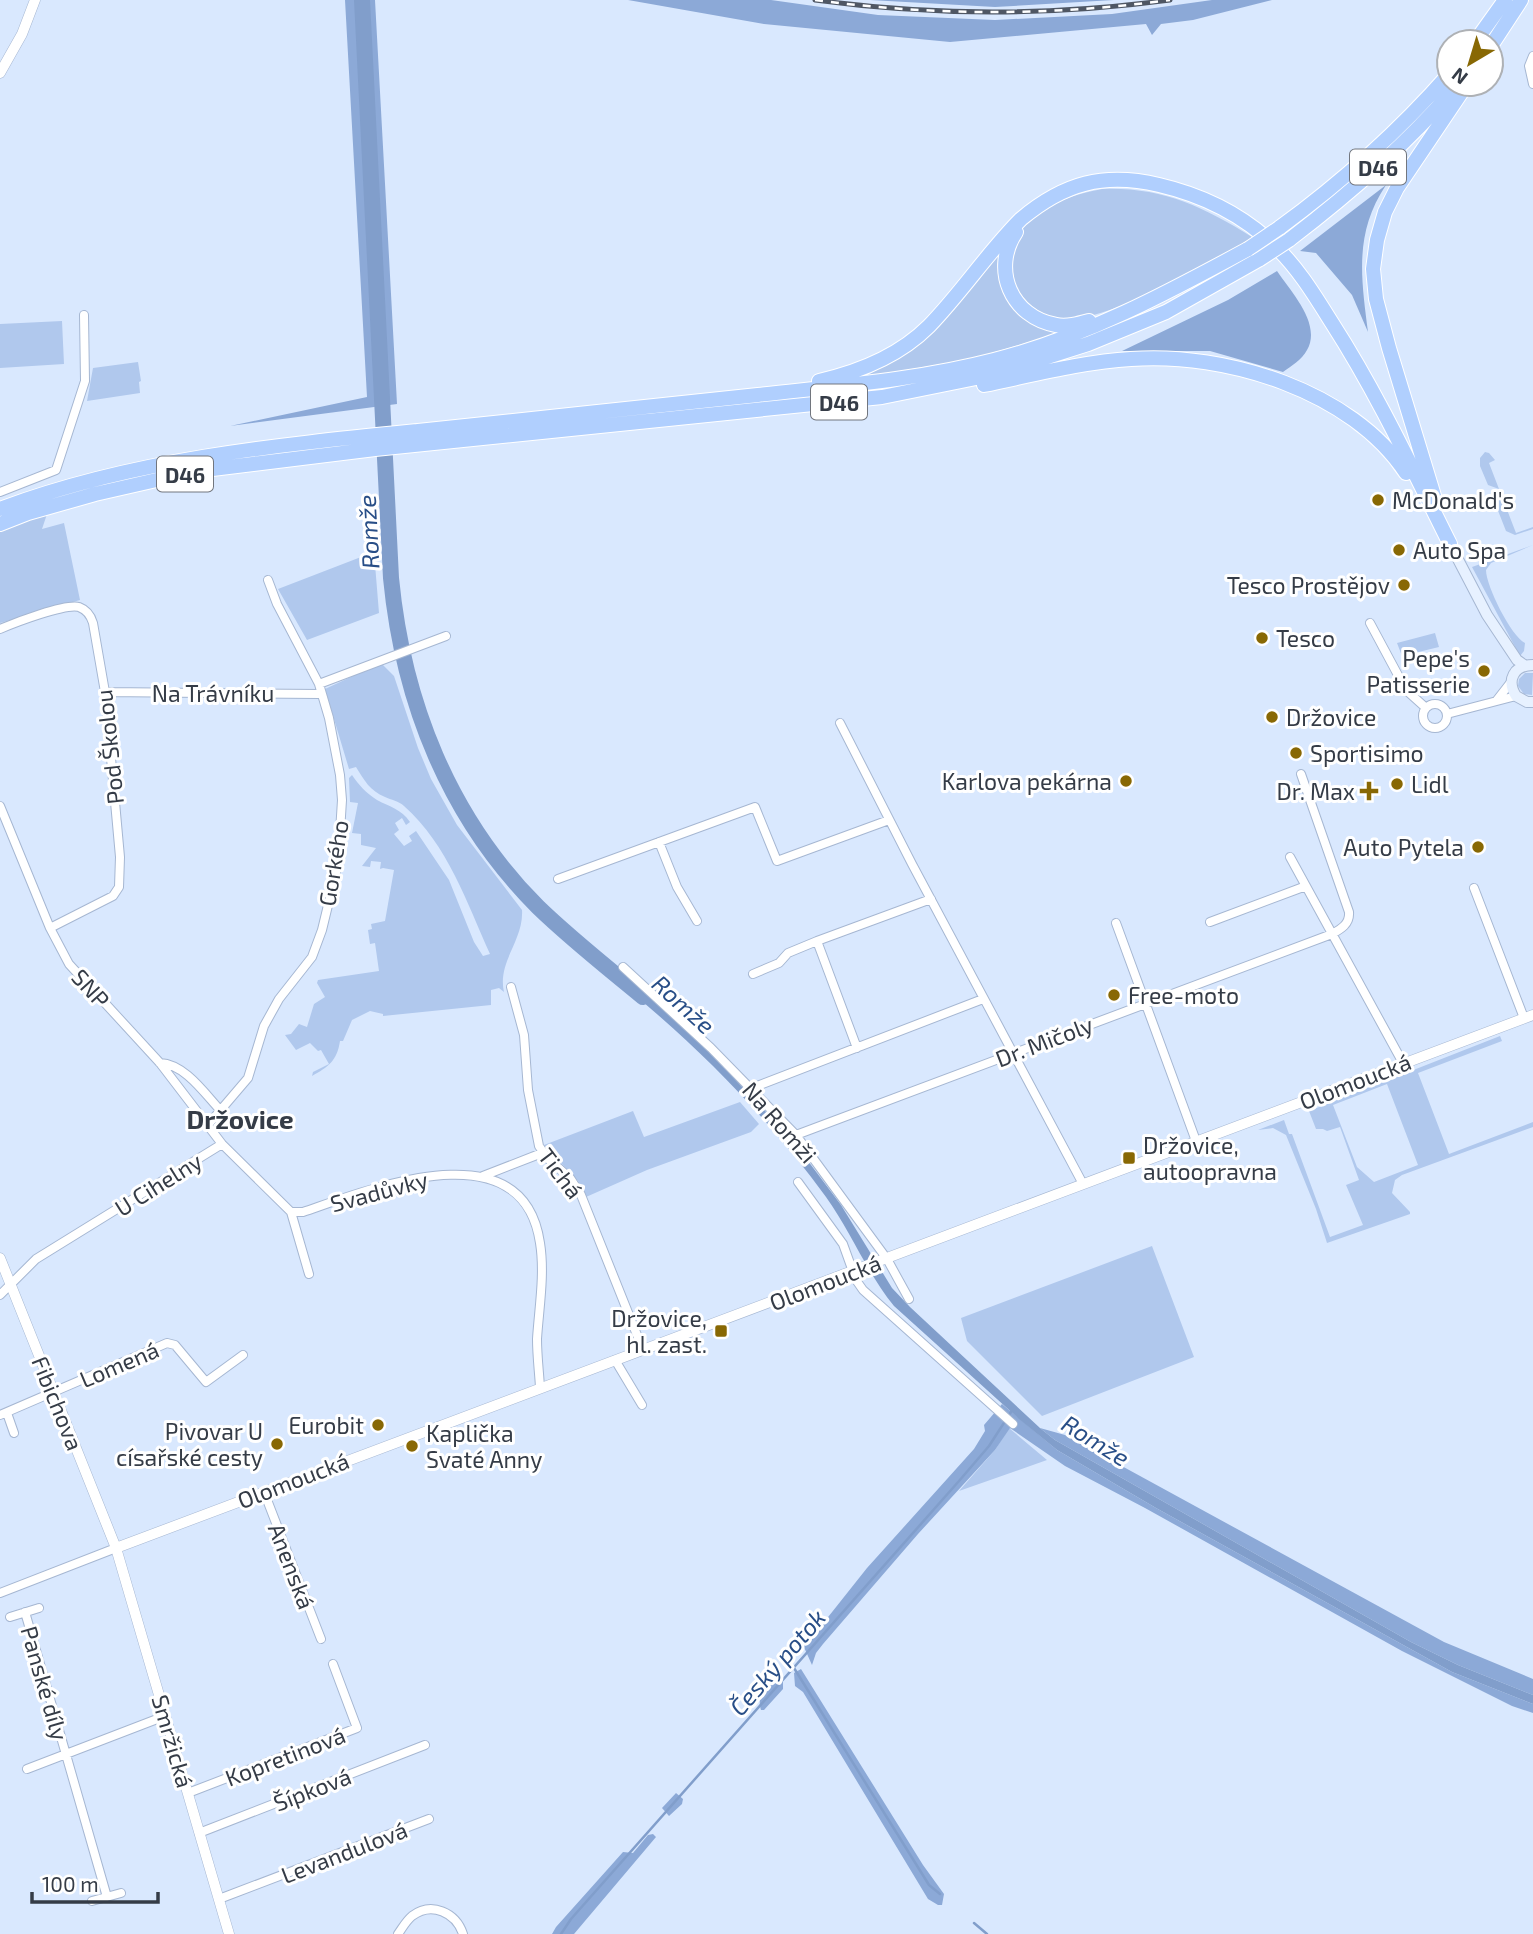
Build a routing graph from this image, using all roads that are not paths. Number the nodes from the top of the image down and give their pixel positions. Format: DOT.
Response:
graph roads {
  1 [pos="35,0"];
  2 [pos="1505,0"];
  3 [pos="1521,0"];
  4 [pos="1485,28"];
  5 [pos="1503,28"];
  6 [pos="1533,56"];
  7 [pos="0,73"];
  8 [pos="1533,84"];
  9 [pos="1435,89"];
  10 [pos="1445,98"];
  11 [pos="1457,98"];
  12 [pos="1038,205"];
  13 [pos="1134,309"];
  14 [pos="84,315"];
  15 [pos="756,395"];
  16 [pos="882,397"];
  17 [pos="393,440"];
  18 [pos="375,442"];
  19 [pos="0,492"];
  20 [pos="0,509"];
  21 [pos="0,524"];
  22 [pos="1440,525"];
  23 [pos="1450,544"];
  24 [pos="268,580"];
  25 [pos="1487,615"];
  26 [pos="1370,623"];
  27 [pos="0,629"];
  28 [pos="446,636"];
  29 [pos="1529,665"];
  30 [pos="1512,678"];
  31 [pos="319,684"];
  32 [pos="105,692"];
  33 [pos="321,694"];
  34 [pos="1516,696"];
  35 [pos="1497,700"];
  36 [pos="1533,702"];
  37 [pos="1426,708"];
  38 [pos="1447,714"];
  39 [pos="840,723"];
  40 [pos="1301,774"];
  41 [pos="0,807"];
  42 [pos="889,820"];
  43 [pos="659,842"];
  44 [pos="1290,857"];
  45 [pos="558,879"];
  46 [pos="1306,886"];
  47 [pos="1474,888"];
  48 [pos="931,899"];
  49 [pos="697,921"];
  50 [pos="1210,922"];
  51 [pos="1116,923"];
  52 [pos="50,928"];
  53 [pos="1332,934"];
  54 [pos="817,941"];
  55 [pos="623,967"];
  56 [pos="753,974"];
  57 [pos="511,987"];
  58 [pos="984,999"];
  59 [pos="1146,1002"];
  60 [pos="1529,1017"];
  61 [pos="857,1048"];
  62 [pos="1013,1053"];
  63 [pos="160,1063"];
  64 [pos="1403,1063"];
  65 [pos="752,1088"];
  66 [pos="221,1111"];
  67 [pos="207,1126"];
  68 [pos="796,1135"];
  69 [pos="1196,1141"];
  70 [pos="222,1144"];
  71 [pos="542,1153"];
  72 [pos="483,1176"];
  73 [pos="798,1182"];
  74 [pos="1083,1184"];
  75 [pos="290,1212"];
  76 [pos="0,1258"];
  77 [pos="887,1259"];
  78 [pos="856,1270"];
  79 [pos="309,1274"];
  80 [pos="11,1284"];
  81 [pos="0,1295"];
  82 [pos="909,1299"];
  83 [pos="643,1350"];
  84 [pos="243,1355"];
  85 [pos="615,1360"];
  86 [pos="540,1387"];
  87 [pos="54,1391"];
  88 [pos="642,1405"];
  89 [pos="3,1414"];
  90 [pos="1013,1424"];
  91 [pos="14,1433"];
  92 [pos="264,1492"];
  93 [pos="116,1548"];
  94 [pos="0,1592"];
  95 [pos="39,1608"];
  96 [pos="25,1612"];
  97 [pos="10,1617"];
  98 [pos="321,1639"];
  99 [pos="333,1664"];
  100 [pos="165,1716"];
  101 [pos="425,1745"];
  102 [pos="66,1754"];
  103 [pos="27,1769"];
  104 [pos="188,1793"];
  105 [pos="429,1819"];
  106 [pos="199,1833"];
  107 [pos="121,1893"];
  108 [pos="107,1897"];
  109 [pos="219,1899"];
  110 [pos="92,1900"];
  111 [pos="229,1934"];
  112 [pos="398,1934"];
  113 [pos="463,1934"];
  1 -- 7 [label="street"];
  2 -- 4 [label="highway"];
  3 -- 5 [label="highway"];
  6 -- 8 [label="street"];
  9 -- 13 [label="highway, D46, bridge"];
  10 -- 16 [label="highway, D46, bridge"];
  11 -- 23 [label="highway"];
  12 -- 13 [label="highway"];
  12 -- 15 [label="highway"];
  12 -- 22 [label="highway"];
  13 -- 15 [label="highway, D46"];
  14 -- 19 [label="street"];
  15 -- 17 [label="highway, D46"];
  16 -- 17 [label="highway, D46"];
  16 -- 22 [label="highway"];
  17 -- 18 [label="highway, D46"];
  18 -- 20 [label="highway, D46"];
  18 -- 21 [label="highway, D46"];
  22 -- 23 [label="highway"];
  23 -- 25 [label="main road"];
  24 -- 31 [label="street, Gorkého"];
  25 -- 29 [label="main road"];
  25 -- 30 [label="main road"];
  26 -- 37 [label="street"];
  27 -- 32 [label="street, Pod Školou"];
  28 -- 31 [label="street"];
  29 -- 30 [label="main road"];
  30 -- 34 [label="main road"];
  30 -- 35 [label="street"];
  31 -- 33 [label="street, Gorkého"];
  32 -- 33 [label="street, Na Trávníku"];
  32 -- 52 [label="street, Pod Školou"];
  33 -- 66 [label="street, Gorkého"];
  34 -- 35 [label="street"];
  34 -- 36 [label="main road"];
  35 -- 38 [label="street"];
  37 -- 38 [label="street"];
  37 -- 38 [label="street"];
  39 -- 42 [label="street"];
  40 -- 53 [label="street"];
  41 -- 52 [label="street, SNP"];
  42 -- 43 [label="street"];
  42 -- 48 [label="street"];
  43 -- 45 [label="street"];
  43 -- 49 [label="street"];
  44 -- 46 [label="street"];
  46 -- 50 [label="street"];
  46 -- 53 [label="street"];
  47 -- 60 [label="street"];
  48 -- 54 [label="street"];
  48 -- 58 [label="street"];
  51 -- 59 [label="street"];
  52 -- 63 [label="street, SNP"];
  53 -- 59 [label="street, Dr. Mičoly"];
  53 -- 64 [label="street"];
  54 -- 56 [label="street"];
  54 -- 61 [label="street"];
  55 -- 65 [label="street, Na Romži"];
  57 -- 71 [label="street, Tichá"];
  58 -- 61 [label="street"];
  58 -- 62 [label="street"];
  59 -- 62 [label="street, Dr. Mičoly"];
  59 -- 69 [label="street"];
  60 -- 64 [label="street, Olomoucká"];
  61 -- 65 [label="street"];
  62 -- 68 [label="street, Dr. Mičoly"];
  62 -- 74 [label="street"];
  63 -- 66 [label="street"];
  63 -- 67 [label="street, SNP"];
  64 -- 69 [label="street, Olomoucká"];
  65 -- 68 [label="street, Na Romži"];
  66 -- 67 [label="street, Gorkého"];
  67 -- 70 [label="street, SNP"];
  68 -- 77 [label="street, Na Romži"];
  69 -- 74 [label="street, Olomoucká"];
  70 -- 75 [label="street, U Cihelny"];
  70 -- 80 [label="street, U Cihelny"];
  71 -- 72 [label="street"];
  71 -- 83 [label="street, Tichá"];
  72 -- 75 [label="street, Svadůvky"];
  72 -- 86 [label="street, Svadůvky"];
  73 -- 78 [label="street, Na Romži"];
  74 -- 77 [label="street, Olomoucká"];
  75 -- 79 [label="street, U Cihelny"];
  76 -- 80 [label="street, Fibichova"];
  77 -- 78 [label="street, Olomoucká"];
  77 -- 82 [label="street, Na Romži"];
  78 -- 83 [label="street, Olomoucká"];
  78 -- 90 [label="street, Na Romži"];
  80 -- 81 [label="street, U Cihelny"];
  80 -- 87 [label="street, Fibichova"];
  83 -- 85 [label="street, Olomoucká"];
  84 -- 87 [label="street, Lomená"];
  85 -- 86 [label="street, Olomoucká"];
  85 -- 88 [label="street"];
  86 -- 92 [label="street, Olomoucká"];
  87 -- 89 [label="street"];
  87 -- 93 [label="street, Fibichova"];
  89 -- 91 [label="street"];
  92 -- 93 [label="street, Olomoucká"];
  92 -- 98 [label="street, Anenská"];
  93 -- 94 [label="street"];
  93 -- 100 [label="street, Smržická"];
  95 -- 96 [label="street"];
  96 -- 97 [label="street"];
  96 -- 102 [label="street, Panské díly"];
  99 -- 104 [label="street, Kopretinová"];
  100 -- 102 [label="street, Panské díly"];
  100 -- 104 [label="street, Smržická"];
  101 -- 106 [label="street, Šípková"];
  102 -- 103 [label="street, Panské díly"];
  102 -- 108 [label="street, Panské díly"];
  104 -- 106 [label="street, Smržická"];
  105 -- 109 [label="street, Levandulová"];
  106 -- 109 [label="street, Smržická"];
  107 -- 108 [label="street"];
  108 -- 110 [label="street"];
  109 -- 111 [label="street, Smržická"];
  112 -- 113 [label="street"];
}
